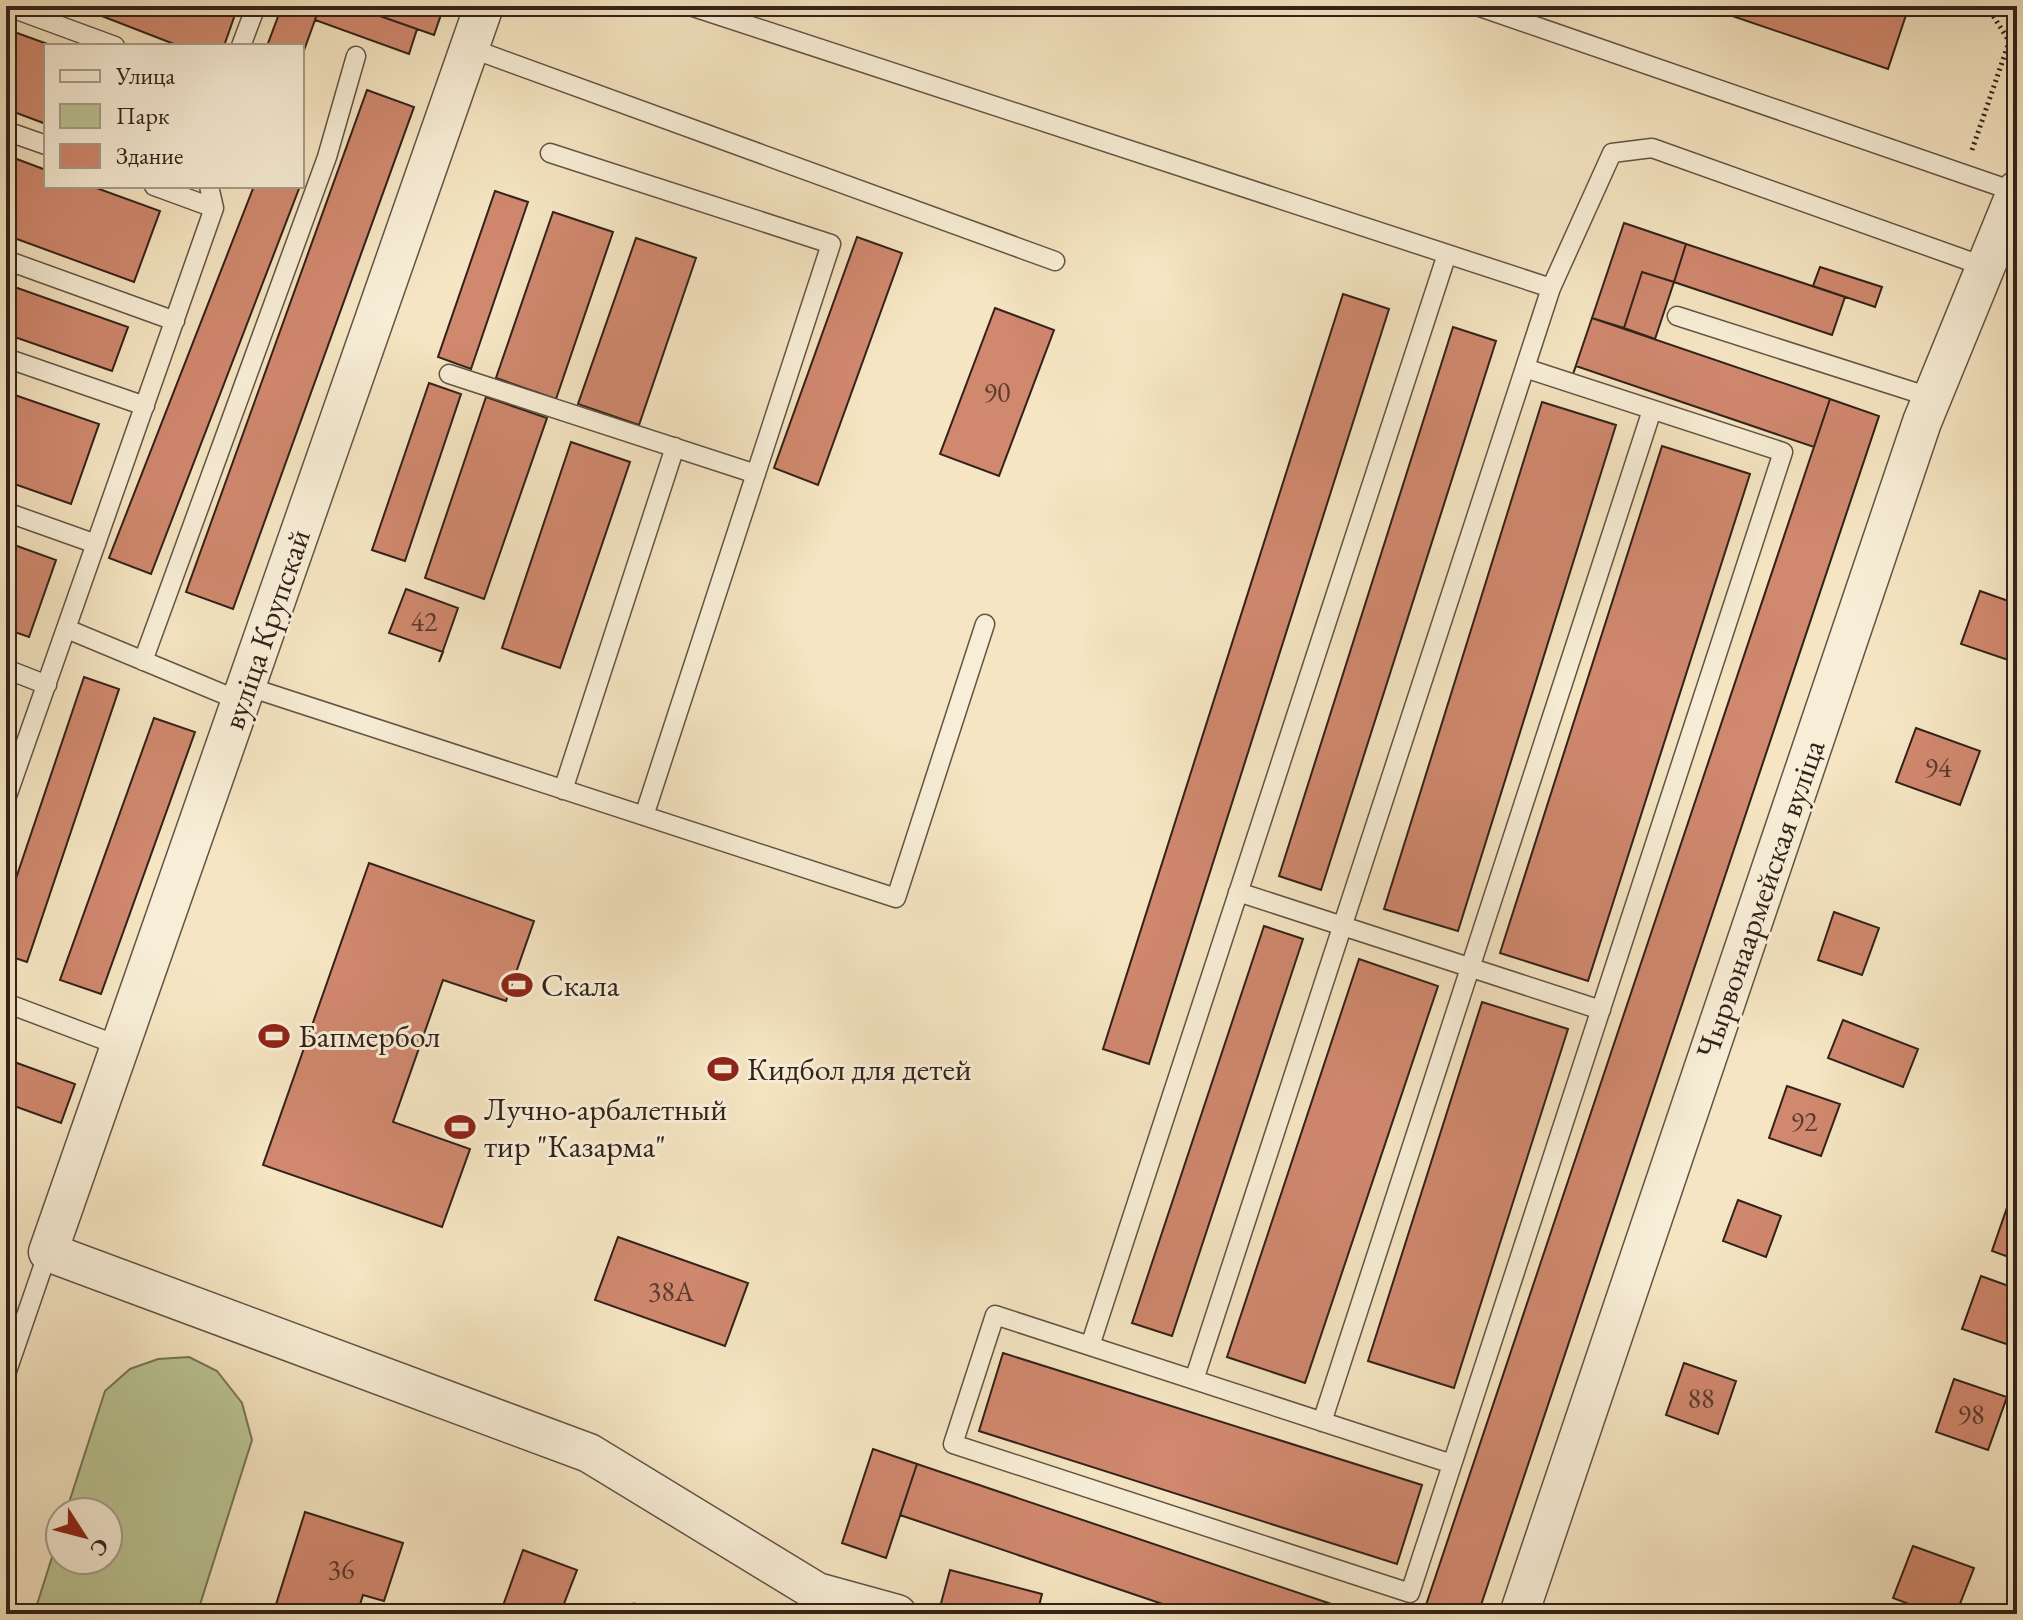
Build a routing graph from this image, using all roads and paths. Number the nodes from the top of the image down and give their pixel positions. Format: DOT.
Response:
graph roads {
  1 [pos="6,6"];
  2 [pos="256,6"];
  3 [pos="484,6"];
  4 [pos="690,6"];
  5 [pos="1477,6"];
  6 [pos="1987,6"];
  7 [pos="2017,19"];
  8 [pos="2009,41"];
  9 [pos="110,44"];
  10 [pos="242,44"];
  11 [pos="2017,44"];
  12 [pos="470,48"];
  13 [pos="356,56"];
  14 [pos="6,131"];
  15 [pos="44,144"];
  16 [pos="550,153"];
  17 [pos="1964,174"];
  18 [pos="159,188"];
  19 [pos="209,188"];
  20 [pos="2017,191"];
  21 [pos="214,208"];
  22 [pos="1447,254"];
  23 [pos="6,260"];
  24 [pos="1055,261"];
  25 [pos="1986,267"];
  26 [pos="1551,288"];
  27 [pos="1677,316"];
  28 [pos="175,321"];
  29 [pos="6,358"];
  30 [pos="1525,368"];
  31 [pos="449,374"];
  32 [pos="1933,398"];
  33 [pos="145,406"];
  34 [pos="1652,410"];
  35 [pos="675,447"];
  36 [pos="756,474"];
  37 [pos="6,512"];
  38 [pos="96,544"];
  39 [pos="985,624"];
  40 [pos="67,629"];
  41 [pos="143,661"];
  42 [pos="6,669"];
  43 [pos="47,685"];
  44 [pos="243,694"];
  45 [pos="563,790"];
  46 [pos="6,799"];
  47 [pos="644,816"];
  48 [pos="1238,892"];
  49 [pos="1343,927"];
  50 [pos="1470,968"];
  51 [pos="6,1003"];
  52 [pos="1601,1010"];
  53 [pos="120,1046"];
  54 [pos="48,1252"];
  55 [pos="1090,1346"];
  56 [pos="6,1374"];
  57 [pos="1194,1380"];
  58 [pos="1322,1422"];
  59 [pos="1452,1464"];
  60 [pos="897,1614"];
  61 [pos="1519,1614"];
  1 -- 9 [label="lane"];
  2 -- 10 [label="lane"];
  3 -- 12 [label="street, вуліца Крупскай"];
  4 -- 22 [label="lane"];
  5 -- 17 [label="lane"];
  6 -- 8 [label="path"];
  7 -- 8 [label="path"];
  8 -- 11 [label="path"];
  8 -- 17 [label="path"];
  12 -- 24 [label="lane"];
  12 -- 44 [label="street, вуліца Крупскай"];
  13 -- 41 [label="lane"];
  14 -- 15 [label="lane"];
  16 -- 36 [label="lane"];
  17 -- 20 [label="lane"];
  18 -- 21 [label="lane"];
  19 -- 21 [label="lane"];
  20 -- 25 [label="street, Чырвонаармейская вуліца"];
  21 -- 28 [label="lane"];
  22 -- 26 [label="lane"];
  22 -- 48 [label="lane"];
  23 -- 28 [label="lane"];
  25 -- 26 [label="lane"];
  25 -- 32 [label="street, Чырвонаармейская вуліца"];
  26 -- 30 [label="lane"];
  27 -- 32 [label="lane"];
  28 -- 33 [label="lane"];
  29 -- 33 [label="lane"];
  30 -- 34 [label="lane"];
  30 -- 49 [label="lane"];
  31 -- 35 [label="lane"];
  32 -- 61 [label="street, Чырвонаармейская вуліца"];
  33 -- 38 [label="lane"];
  34 -- 50 [label="lane"];
  34 -- 52 [label="lane"];
  35 -- 36 [label="lane"];
  35 -- 45 [label="lane"];
  36 -- 47 [label="lane"];
  37 -- 38 [label="lane"];
  38 -- 40 [label="lane"];
  39 -- 47 [label="lane"];
  40 -- 41 [label="lane"];
  40 -- 43 [label="lane"];
  41 -- 44 [label="lane"];
  42 -- 43 [label="lane"];
  43 -- 46 [label="lane"];
  44 -- 45 [label="lane"];
  44 -- 53 [label="street, вуліца Крупскай"];
  45 -- 47 [label="lane"];
  48 -- 49 [label="lane"];
  48 -- 55 [label="lane"];
  49 -- 50 [label="lane"];
  49 -- 57 [label="lane"];
  50 -- 52 [label="lane"];
  50 -- 58 [label="lane"];
  51 -- 53 [label="lane"];
  52 -- 59 [label="lane"];
  53 -- 54 [label="street, вуліца Крупскай"];
  54 -- 56 [label="lane"];
  54 -- 60 [label="street"];
  55 -- 57 [label="lane"];
  55 -- 59 [label="lane"];
  57 -- 58 [label="lane"];
  58 -- 59 [label="lane"];
}
